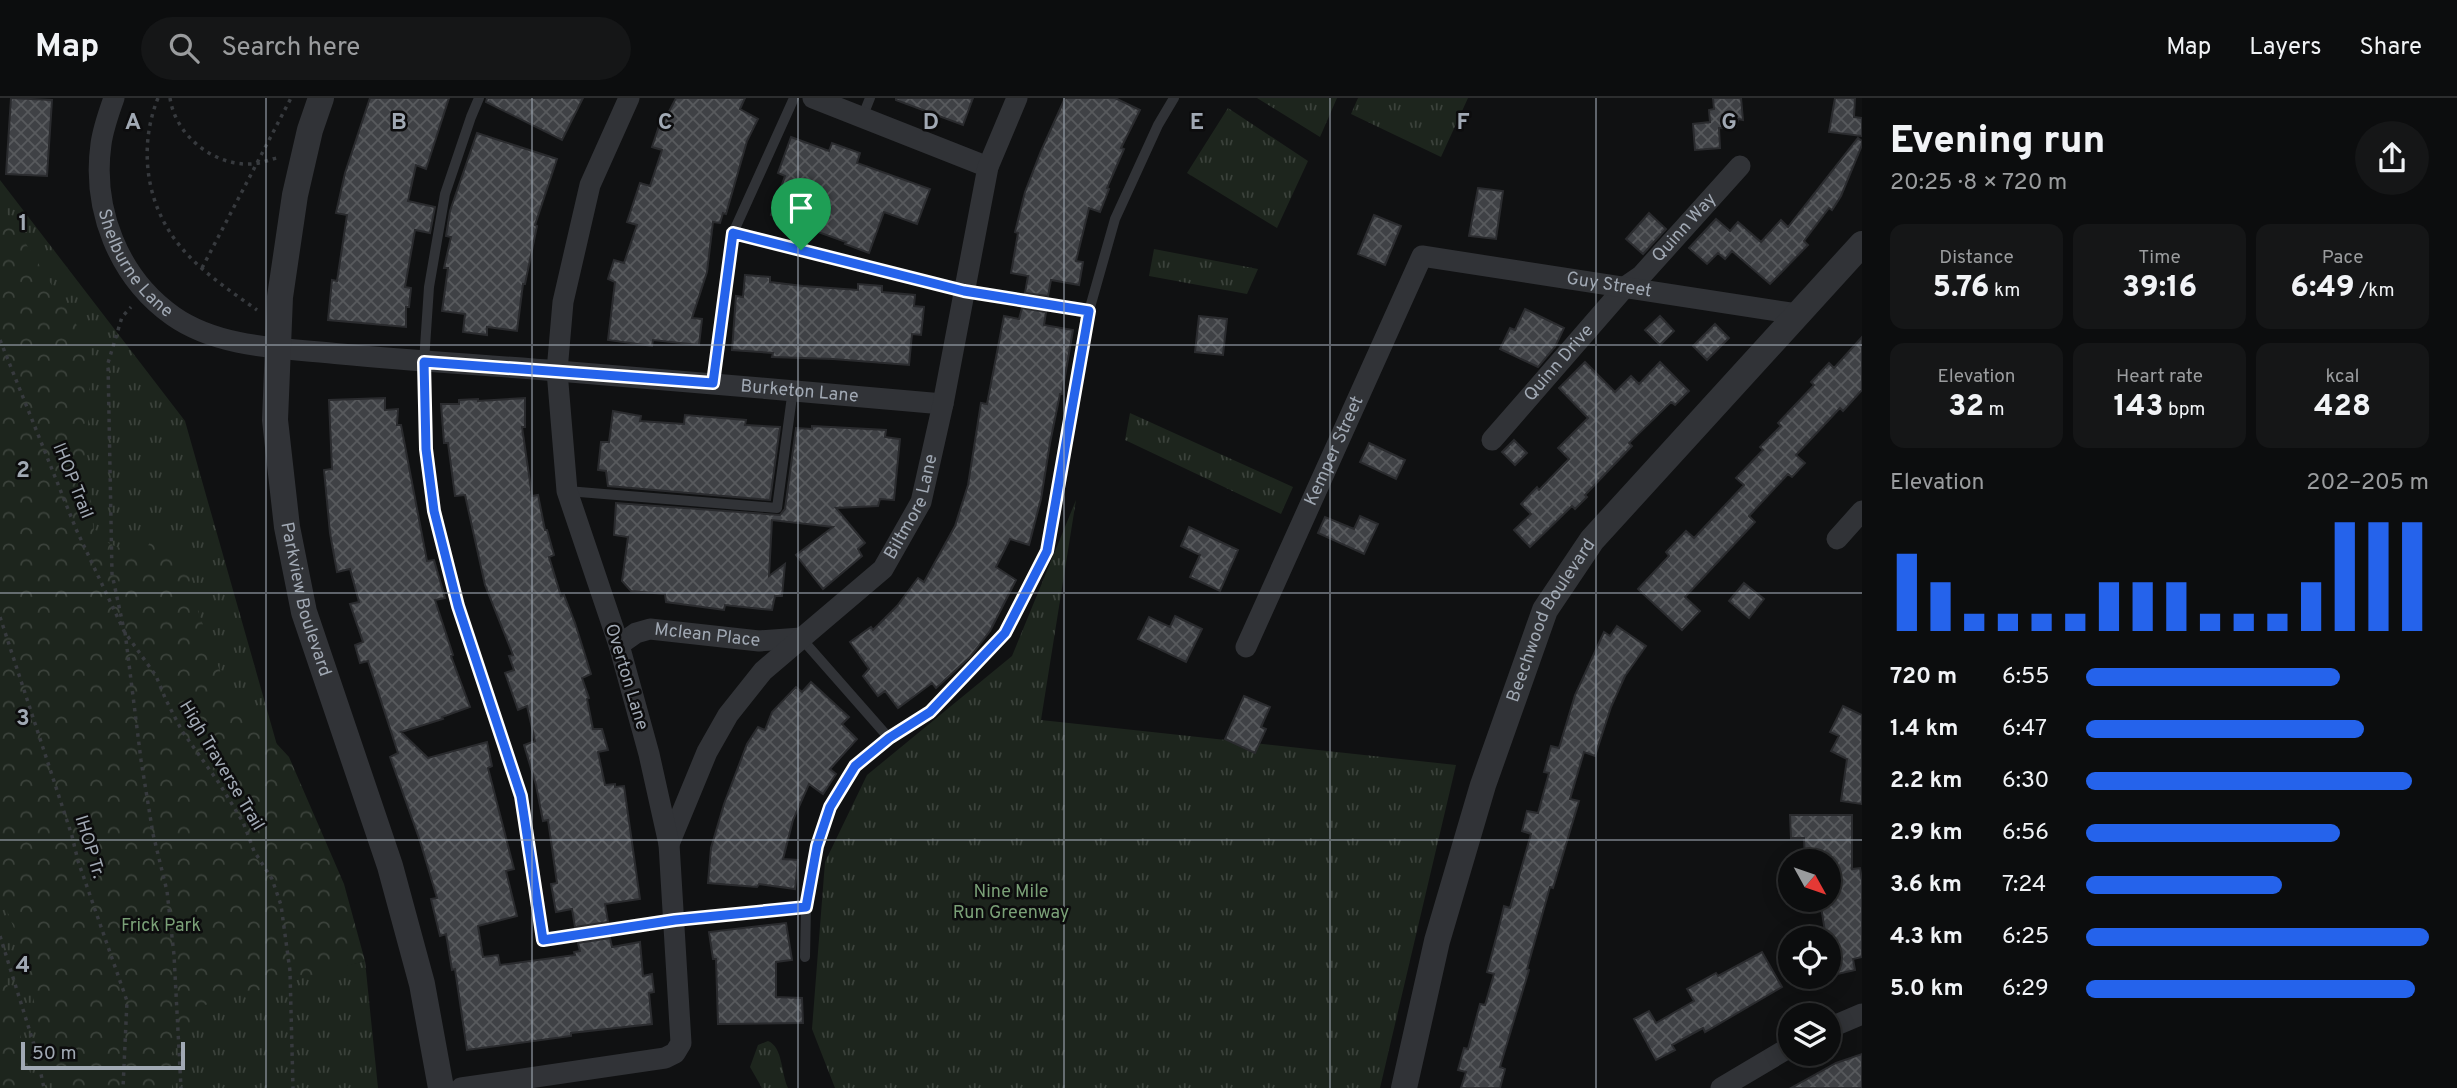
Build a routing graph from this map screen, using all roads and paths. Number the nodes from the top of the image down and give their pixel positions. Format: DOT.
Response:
graph roads {
  1 [pos="113,98"];
  2 [pos="158,98"];
  3 [pos="170,98"];
  4 [pos="290,98"];
  5 [pos="321,98"];
  6 [pos="480,98"];
  7 [pos="629,98"];
  8 [pos="794,98"];
  9 [pos="813,98"];
  10 [pos="870,98"];
  11 [pos="1017,98"];
  12 [pos="1174,98"];
  13 [pos="862,118"];
  14 [pos="282,157"];
  15 [pos="257,163"];
  16 [pos="1740,166"];
  17 [pos="988,167"];
  18 [pos="733,233"];
  19 [pos="1862,244"];
  20 [pos="1422,256"];
  21 [pos="202,268"];
  22 [pos="1625,287"];
  23 [pos="964,291"];
  24 [pos="146,292"];
  25 [pos="1089,311"];
  26 [pos="1797,314"];
  27 [pos="279,337"];
  28 [pos="0,340"];
  29 [pos="424,362"];
  30 [pos="557,371"];
  31 [pos="713,383"];
  32 [pos="793,389"];
  33 [pos="943,404"];
  34 [pos="1492,440"];
  35 [pos="567,491"];
  36 [pos="1862,511"];
  37 [pos="1837,539"];
  38 [pos="0,617"];
  39 [pos="124,631"];
  40 [pos="801,638"];
  41 [pos="619,645"];
  42 [pos="1246,647"];
  43 [pos="889,738"];
  44 [pos="669,844"];
  45 [pos="806,907"];
  46 [pos="675,920"];
  47 [pos="0,936"];
  48 [pos="805,957"];
  49 [pos="1862,1014"];
  50 [pos="1841,1023"];
  51 [pos="1778,1054"];
  52 [pos="44,1088"];
  53 [pos="123,1088"];
  54 [pos="181,1088"];
  55 [pos="293,1088"];
  56 [pos="441,1088"];
  57 [pos="461,1088"];
  58 [pos="1404,1088"];
  59 [pos="1721,1088"];
  1 -- 24 [label="street, Shelburne Lane"];
  2 -- 21 [label="path"];
  3 -- 15 [label="path"];
  4 -- 15 [label="path"];
  5 -- 27 [label="street, Parkview Boulevard"];
  6 -- 29 [label="lane"];
  7 -- 30 [label="street, Overton Lane"];
  8 -- 18 [label="lane"];
  9 -- 13 [label="street"];
  10 -- 13 [label="lane"];
  11 -- 17 [label="street, Biltmore Lane"];
  12 -- 25 [label="lane"];
  13 -- 17 [label="street"];
  14 -- 15 [label="path"];
  15 -- 21 [label="path"];
  16 -- 22 [label="street, Quinn Way"];
  17 -- 23 [label="street, Biltmore Lane"];
  18 -- 23 [label="lane"];
  18 -- 31 [label="lane"];
  19 -- 26 [label="street, Beechwood Boulevard"];
  20 -- 22 [label="street, Guy Street"];
  20 -- 42 [label="street, Kemper Street"];
  21 -- 27 [label="path"];
  22 -- 26 [label="street, Guy Street"];
  22 -- 34 [label="street, Quinn Drive"];
  23 -- 25 [label="lane"];
  23 -- 33 [label="street, Biltmore Lane"];
  24 -- 27 [label="street, Shelburne Lane"];
  24 -- 39 [label="path"];
  25 -- 43 [label="lane"];
  26 -- 58 [label="street, Beechwood Boulevard"];
  27 -- 29 [label="street, Burketon Lane"];
  27 -- 56 [label="street, Parkview Boulevard"];
  28 -- 39 [label="path, IHOP Trail"];
  29 -- 30 [label="street, Burketon Lane"];
  29 -- 46 [label="lane"];
  30 -- 31 [label="street, Burketon Lane"];
  30 -- 35 [label="street, Overton Lane"];
  31 -- 32 [label="street, Burketon Lane"];
  32 -- 33 [label="street, Burketon Lane"];
  32 -- 35 [label="lane"];
  33 -- 40 [label="street, Biltmore Lane"];
  35 -- 41 [label="street, Overton Lane"];
  36 -- 37 [label="street"];
  38 -- 53 [label="path, IHOP Tr."];
  39 -- 54 [label="path"];
  39 -- 55 [label="path, High Traverse Trail"];
  40 -- 41 [label="street, Mclean Place"];
  40 -- 43 [label="lane"];
  40 -- 44 [label="street, Biltmore Lane"];
  41 -- 44 [label="street, Overton Lane"];
  43 -- 45 [label="lane"];
  44 -- 46 [label="street, Overton Lane"];
  45 -- 46 [label="lane"];
  45 -- 48 [label="lane"];
  46 -- 57 [label="street, Overton Lane"];
  47 -- 52 [label="path"];
  49 -- 50 [label="street"];
  51 -- 59 [label="street"];
}
